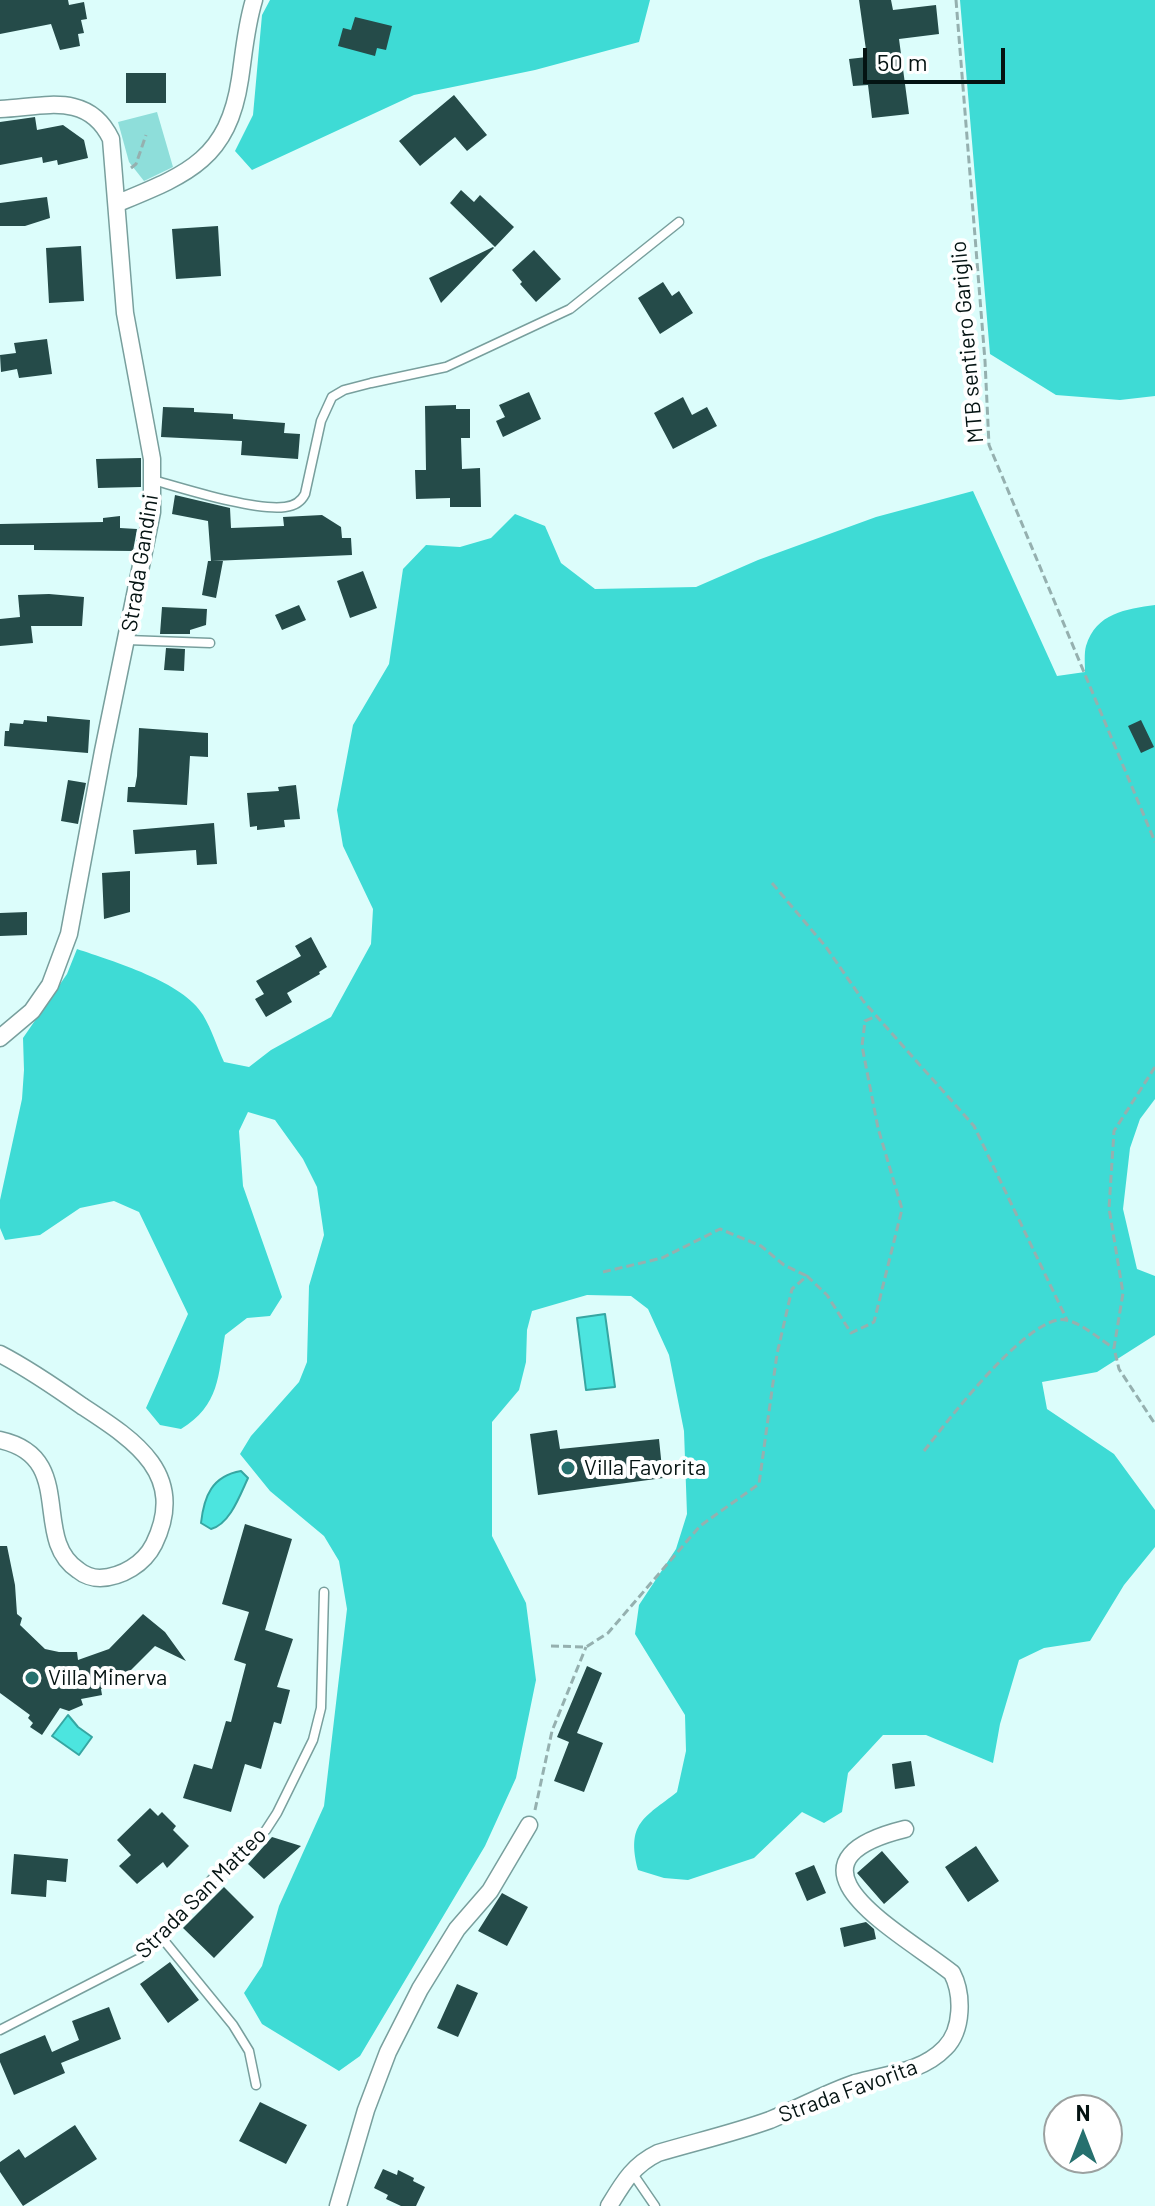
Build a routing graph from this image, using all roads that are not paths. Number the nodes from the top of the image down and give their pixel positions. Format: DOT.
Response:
graph roads {
  1 [pos="254,0"];
  2 [pos="0,109"];
  3 [pos="118,203"];
  4 [pos="679,222"];
  5 [pos="153,480"];
  6 [pos="127,640"];
  7 [pos="210,643"];
  8 [pos="0,1038"];
  9 [pos="0,1354"];
  10 [pos="0,1440"];
  11 [pos="324,1592"];
  12 [pos="529,1825"];
  13 [pos="905,1829"];
  14 [pos="162,1938"];
  15 [pos="0,2030"];
  16 [pos="256,2085"];
  17 [pos="631,2171"];
  18 [pos="338,2206"];
  19 [pos="609,2206"];
  20 [pos="655,2206"];
  1 -- 3 [label="street"];
  2 -- 3 [label="street, Strada Gandini"];
  3 -- 5 [label="street, Strada Gandini"];
  4 -- 5 [label="lane"];
  5 -- 6 [label="street, Strada Gandini"];
  6 -- 7 [label="lane"];
  6 -- 8 [label="street, Strada Gandini"];
  9 -- 10 [label="street"];
  11 -- 14 [label="lane, Strada San Matteo"];
  12 -- 18 [label="street"];
  13 -- 17 [label="street, Strada Favorita"];
  14 -- 15 [label="lane, Strada San Matteo"];
  14 -- 16 [label="lane"];
  17 -- 19 [label="street, Strada Favorita"];
  17 -- 20 [label="lane"];
}
